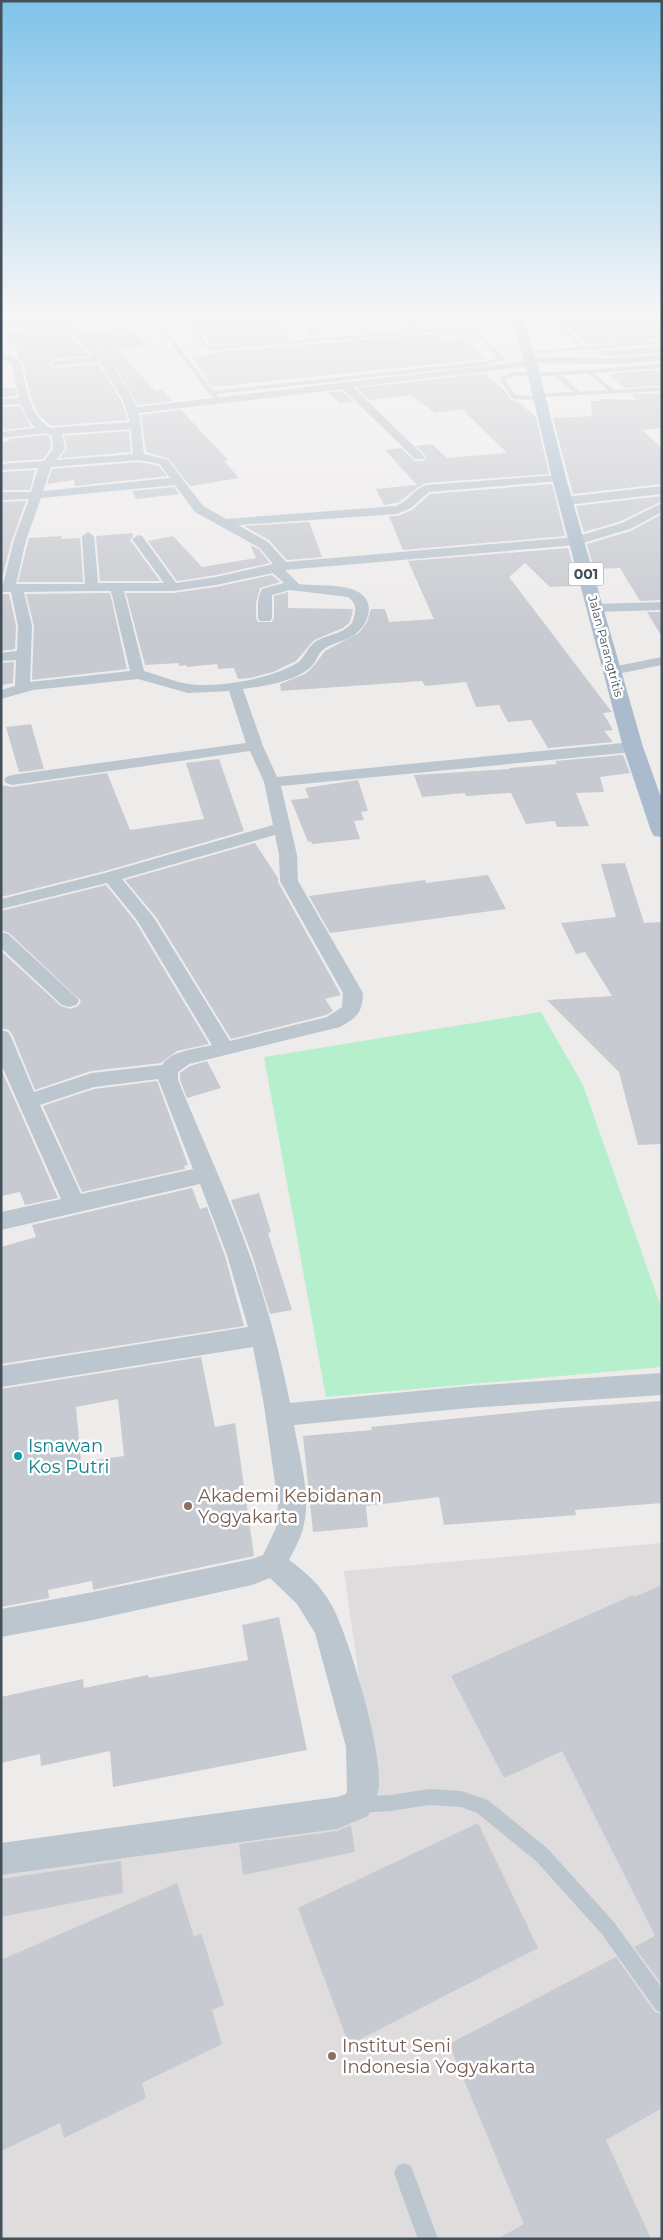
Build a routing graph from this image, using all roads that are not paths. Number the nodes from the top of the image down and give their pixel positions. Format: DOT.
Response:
graph roads {
  1 [pos="35,421"];
  2 [pos="135,421"];
  3 [pos="381,421"];
  4 [pos="544,421"];
  5 [pos="136,425"];
  6 [pos="50,431"];
  7 [pos="1,435"];
  8 [pos="139,457"];
  9 [pos="419,458"];
  10 [pos="46,464"];
  11 [pos="1,466"];
  12 [pos="559,478"];
  13 [pos="178,481"];
  14 [pos="662,490"];
  15 [pos="36,495"];
  16 [pos="1,496"];
  17 [pos="566,501"];
  18 [pos="662,507"];
  19 [pos="662,519"];
  20 [pos="634,522"];
  21 [pos="222,523"];
  22 [pos="88,536"];
  23 [pos="138,539"];
  24 [pos="576,541"];
  25 [pos="279,566"];
  26 [pos="292,586"];
  27 [pos="174,587"];
  28 [pos="9,588"];
  29 [pos="117,588"];
  30 [pos="92,589"];
  31 [pos="662,606"];
  32 [pos="596,608"];
  33 [pos="265,618"];
  34 [pos="24,655"];
  35 [pos="1,657"];
  36 [pos="662,661"];
  37 [pos="612,671"];
  38 [pos="138,675"];
  39 [pos="234,686"];
  40 [pos="22,688"];
  41 [pos="1,694"];
  42 [pos="255,746"];
  43 [pos="634,748"];
  44 [pos="12,780"];
  45 [pos="272,782"];
  46 [pos="282,828"];
  47 [pos="662,831"];
  48 [pos="111,876"];
  49 [pos="3,901"];
  50 [pos="1,932"];
  51 [pos="1,938"];
  52 [pos="70,1001"];
  53 [pos="1,1037"];
  54 [pos="224,1048"];
  55 [pos="168,1071"];
  56 [pos="8,1072"];
  57 [pos="29,1101"];
  58 [pos="207,1174"];
  59 [pos="75,1205"];
  60 [pos="1,1221"];
  61 [pos="263,1335"];
  62 [pos="1,1377"];
  63 [pos="662,1384"];
  64 [pos="279,1415"];
  65 [pos="273,1564"];
  66 [pos="1,1624"];
  67 [pos="357,1805"];
  68 [pos="1,1859"];
  69 [pos="662,2004"];
  70 [pos="404,2173"];
  71 [pos="428,2239"];
  1 -- 6 [label="street"];
  2 -- 5 [label="street"];
  3 -- 9 [label="street"];
  4 -- 12 [label="main road, Jalan Parangtritis / 001"];
  5 -- 6 [label="street"];
  5 -- 8 [label="street"];
  6 -- 7 [label="street"];
  6 -- 10 [label="street"];
  8 -- 10 [label="street"];
  8 -- 13 [label="street"];
  10 -- 11 [label="street"];
  10 -- 15 [label="street"];
  12 -- 17 [label="main road, Jalan Parangtritis / 001"];
  12 -- 21 [label="street"];
  13 -- 15 [label="street"];
  13 -- 21 [label="street"];
  14 -- 17 [label="street"];
  15 -- 16 [label="street"];
  15 -- 28 [label="street"];
  17 -- 24 [label="main road, Jalan Parangtritis / 001"];
  18 -- 20 [label="street"];
  19 -- 20 [label="street"];
  20 -- 24 [label="street"];
  21 -- 25 [label="street"];
  22 -- 30 [label="street"];
  23 -- 27 [label="street"];
  24 -- 25 [label="street"];
  24 -- 32 [label="main road, Jalan Parangtritis / 001"];
  25 -- 26 [label="street"];
  25 -- 27 [label="street"];
  26 -- 33 [label="street"];
  26 -- 39 [label="street"];
  27 -- 29 [label="street"];
  28 -- 30 [label="street"];
  28 -- 34 [label="street"];
  29 -- 30 [label="street"];
  29 -- 38 [label="street"];
  31 -- 32 [label="street"];
  32 -- 37 [label="main road, Jalan Parangtritis / 001"];
  34 -- 35 [label="street"];
  34 -- 40 [label="street"];
  36 -- 37 [label="street"];
  37 -- 43 [label="main road, Jalan Parangtritis / 001"];
  38 -- 39 [label="street"];
  38 -- 40 [label="street"];
  39 -- 42 [label="street"];
  40 -- 41 [label="street"];
  42 -- 44 [label="street"];
  42 -- 45 [label="street"];
  43 -- 45 [label="street"];
  43 -- 47 [label="main road, Jalan Parangtritis / 001"];
  45 -- 46 [label="street"];
  46 -- 48 [label="street"];
  46 -- 54 [label="street"];
  48 -- 49 [label="street"];
  48 -- 54 [label="street"];
  49 -- 50 [label="street"];
  51 -- 52 [label="street"];
  53 -- 56 [label="street"];
  54 -- 55 [label="street"];
  55 -- 57 [label="street"];
  55 -- 58 [label="street"];
  56 -- 57 [label="street"];
  57 -- 59 [label="street"];
  58 -- 59 [label="street"];
  58 -- 61 [label="street"];
  59 -- 60 [label="street"];
  61 -- 62 [label="street"];
  61 -- 64 [label="street"];
  63 -- 64 [label="street"];
  64 -- 65 [label="street"];
  65 -- 66 [label="street"];
  65 -- 67 [label="street"];
  67 -- 68 [label="street"];
  67 -- 69 [label="lane"];
  70 -- 71 [label="lane"];
}
